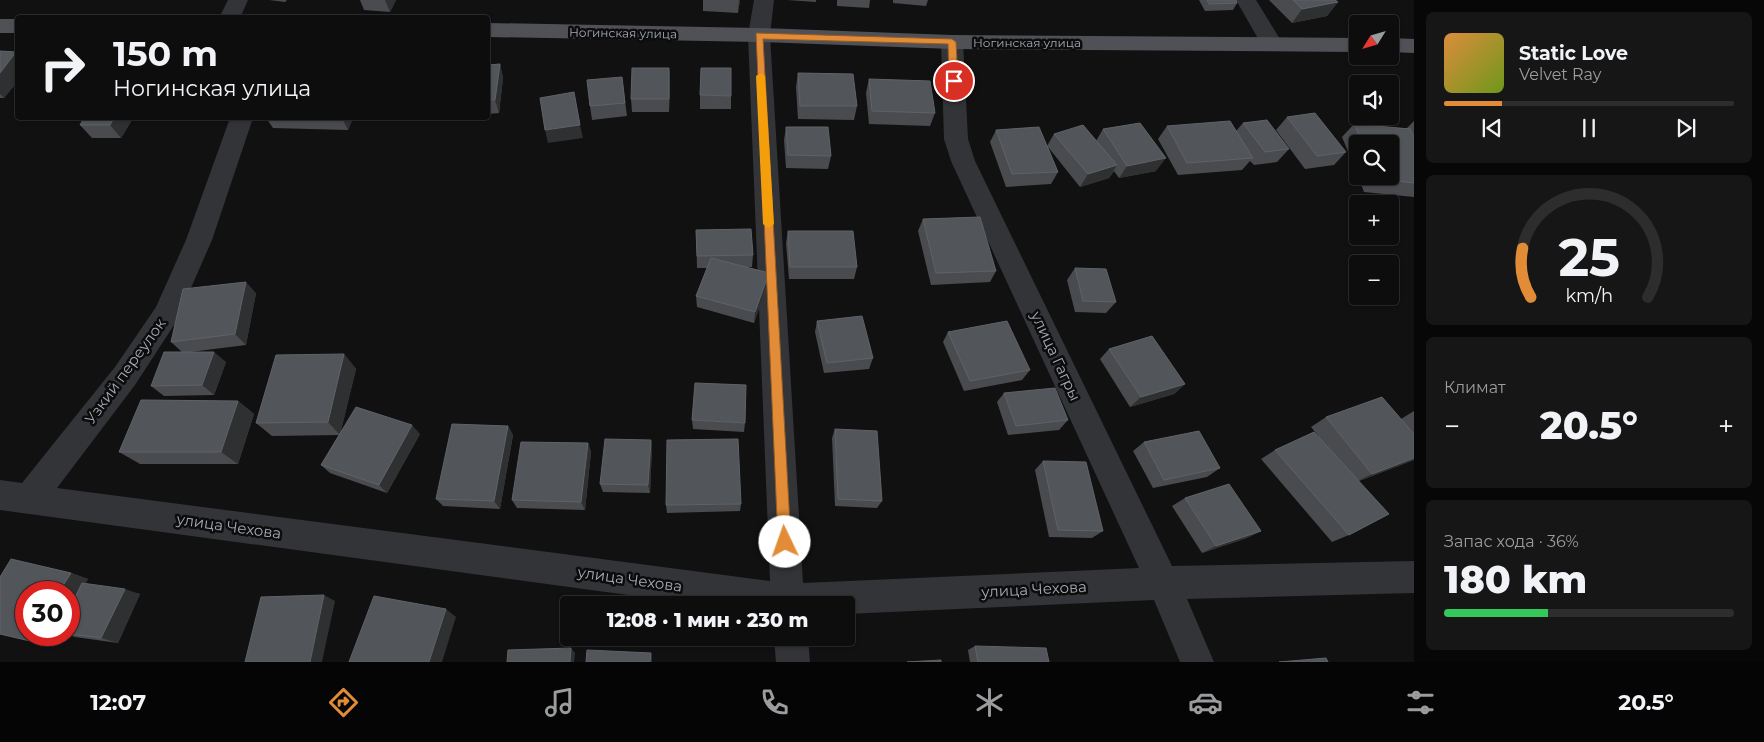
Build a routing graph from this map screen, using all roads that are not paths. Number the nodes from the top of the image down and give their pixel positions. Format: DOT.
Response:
graph roads {
  1 [pos="238,0"];
  2 [pos="764,0"];
  3 [pos="1246,0"];
  4 [pos="230,15"];
  5 [pos="0,26"];
  6 [pos="15,26"];
  7 [pos="490,30"];
  8 [pos="759,36"];
  9 [pos="952,42"];
  10 [pos="1272,44"];
  11 [pos="1349,45"];
  12 [pos="1399,46"];
  13 [pos="1414,46"];
  14 [pos="241,120"];
  15 [pos="14,497"];
  16 [pos="1414,577"];
  17 [pos="1163,583"];
  18 [pos="744,596"];
  19 [pos="788,596"];
  20 [pos="855,599"];
  21 [pos="792,646"];
  22 [pos="793,662"];
  23 [pos="1197,662"];
  1 -- 4 [label="street"];
  2 -- 8 [label="street"];
  3 -- 10 [label="street"];
  5 -- 6 [label="main road"];
  7 -- 8 [label="main road, Ногинская улица"];
  8 -- 9 [label="main road, Ногинская улица"];
  8 -- 19 [label="street"];
  9 -- 10 [label="main road, Ногинская улица"];
  9 -- 17 [label="street, улица Гагры"];
  10 -- 11 [label="main road, Ногинская улица"];
  12 -- 13 [label="main road"];
  14 -- 15 [label="street, Узкий переулок"];
  15 -- 18 [label="street, улица Чехова"];
  16 -- 17 [label="street, улица Чехова"];
  17 -- 20 [label="street, улица Чехова"];
  17 -- 23 [label="street, улица Гагры"];
  21 -- 22 [label="street"];
}
